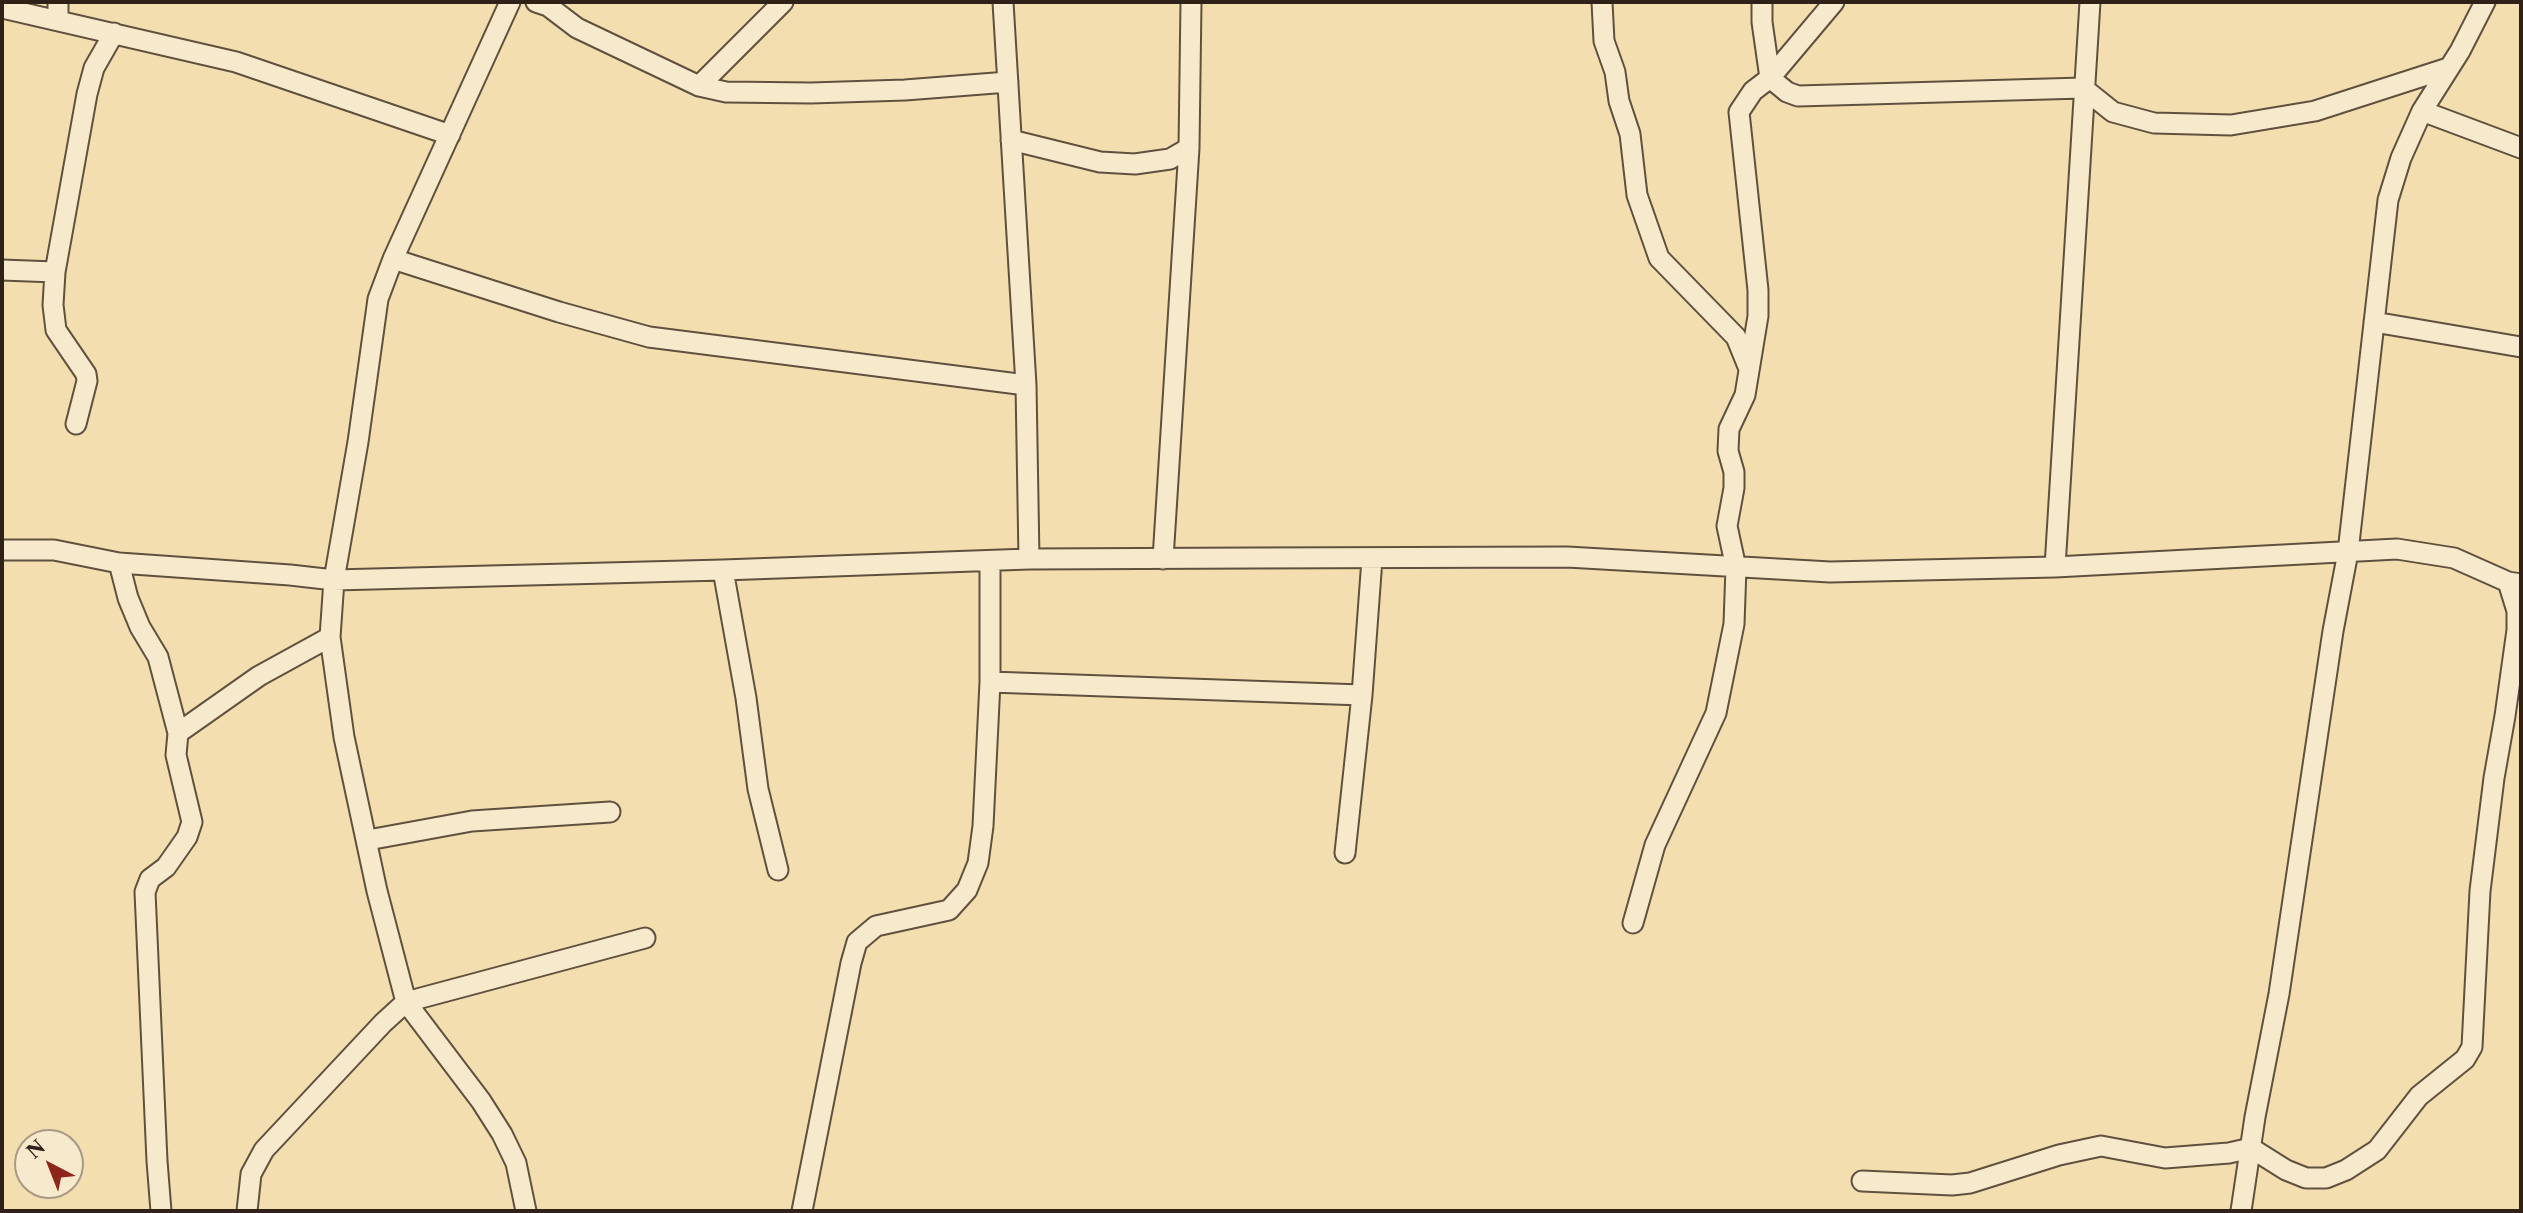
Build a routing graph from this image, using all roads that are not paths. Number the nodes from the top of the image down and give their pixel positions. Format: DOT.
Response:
graph roads {
  1 [pos="510,2"];
  2 [pos="537,2"];
  3 [pos="783,2"];
  4 [pos="998,2"];
  5 [pos="1191,2"];
  6 [pos="1602,2"];
  7 [pos="1762,2"];
  8 [pos="1834,2"];
  9 [pos="2090,2"];
  10 [pos="2485,2"];
  11 [pos="2,8"];
  12 [pos="58,11"];
  13 [pos="114,33"];
  14 [pos="2448,68"];
  15 [pos="1770,78"];
  16 [pos="1008,82"];
  17 [pos="699,86"];
  18 [pos="2084,88"];
  19 [pos="2422,111"];
  20 [pos="450,135"];
  21 [pos="1012,140"];
  22 [pos="1189,148"];
  23 [pos="2521,148"];
  24 [pos="393,259"];
  25 [pos="2,270"];
  26 [pos="55,272"];
  27 [pos="2374,322"];
  28 [pos="2521,347"];
  29 [pos="1749,370"];
  30 [pos="1026,385"];
  31 [pos="76,424"];
  32 [pos="2,550"];
  33 [pos="2348,552"];
  34 [pos="1029,559"];
  35 [pos="1163,559"];
  36 [pos="1372,559"];
  37 [pos="990,561"];
  38 [pos="120,563"];
  39 [pos="2055,567"];
  40 [pos="1736,568"];
  41 [pos="723,570"];
  42 [pos="334,580"];
  43 [pos="2515,583"];
  44 [pos="330,637"];
  45 [pos="990,681"];
  46 [pos="1362,695"];
  47 [pos="2513,719"];
  48 [pos="178,733"];
  49 [pos="610,812"];
  50 [pos="368,840"];
  51 [pos="1345,853"];
  52 [pos="778,870"];
  53 [pos="1633,923"];
  54 [pos="645,938"];
  55 [pos="406,1002"];
  56 [pos="2251,1148"];
  57 [pos="1862,1181"];
  58 [pos="161,1211"];
  59 [pos="247,1211"];
  60 [pos="526,1211"];
  61 [pos="802,1211"];
  62 [pos="2241,1211"];
  1 -- 20 [label="street"];
  2 -- 17 [label="street"];
  3 -- 17 [label="street"];
  4 -- 16 [label="street"];
  5 -- 22 [label="street"];
  6 -- 29 [label="street"];
  7 -- 15 [label="street"];
  8 -- 15 [label="street"];
  9 -- 18 [label="street"];
  10 -- 14 [label="street"];
  11 -- 12 [label="street"];
  12 -- 13 [label="street"];
  13 -- 20 [label="street"];
  13 -- 26 [label="street"];
  14 -- 18 [label="street"];
  14 -- 19 [label="street"];
  15 -- 18 [label="street"];
  15 -- 29 [label="street"];
  16 -- 17 [label="street"];
  16 -- 21 [label="street"];
  18 -- 39 [label="street"];
  19 -- 23 [label="street"];
  19 -- 27 [label="street"];
  20 -- 24 [label="street"];
  21 -- 22 [label="street"];
  21 -- 30 [label="street"];
  22 -- 35 [label="street"];
  24 -- 30 [label="street"];
  24 -- 42 [label="street"];
  25 -- 26 [label="street"];
  26 -- 31 [label="street"];
  27 -- 28 [label="street"];
  27 -- 33 [label="street"];
  29 -- 40 [label="street"];
  30 -- 34 [label="street"];
  32 -- 38 [label="street"];
  33 -- 39 [label="street"];
  33 -- 43 [label="street"];
  33 -- 56 [label="street"];
  34 -- 35 [label="street"];
  34 -- 37 [label="street"];
  35 -- 36 [label="street"];
  36 -- 40 [label="street"];
  36 -- 46 [label="street"];
  37 -- 41 [label="street"];
  37 -- 45 [label="street"];
  38 -- 42 [label="street"];
  38 -- 48 [label="street"];
  39 -- 40 [label="street"];
  40 -- 53 [label="street"];
  41 -- 42 [label="street"];
  41 -- 52 [label="street"];
  42 -- 44 [label="street"];
  43 -- 47 [label="street"];
  44 -- 48 [label="street"];
  44 -- 50 [label="street"];
  45 -- 46 [label="street"];
  45 -- 61 [label="street"];
  46 -- 51 [label="street"];
  47 -- 56 [label="street"];
  48 -- 58 [label="street"];
  49 -- 50 [label="street"];
  50 -- 55 [label="street"];
  54 -- 55 [label="street"];
  55 -- 59 [label="street"];
  55 -- 60 [label="street"];
  56 -- 57 [label="street"];
  56 -- 62 [label="street"];
}
